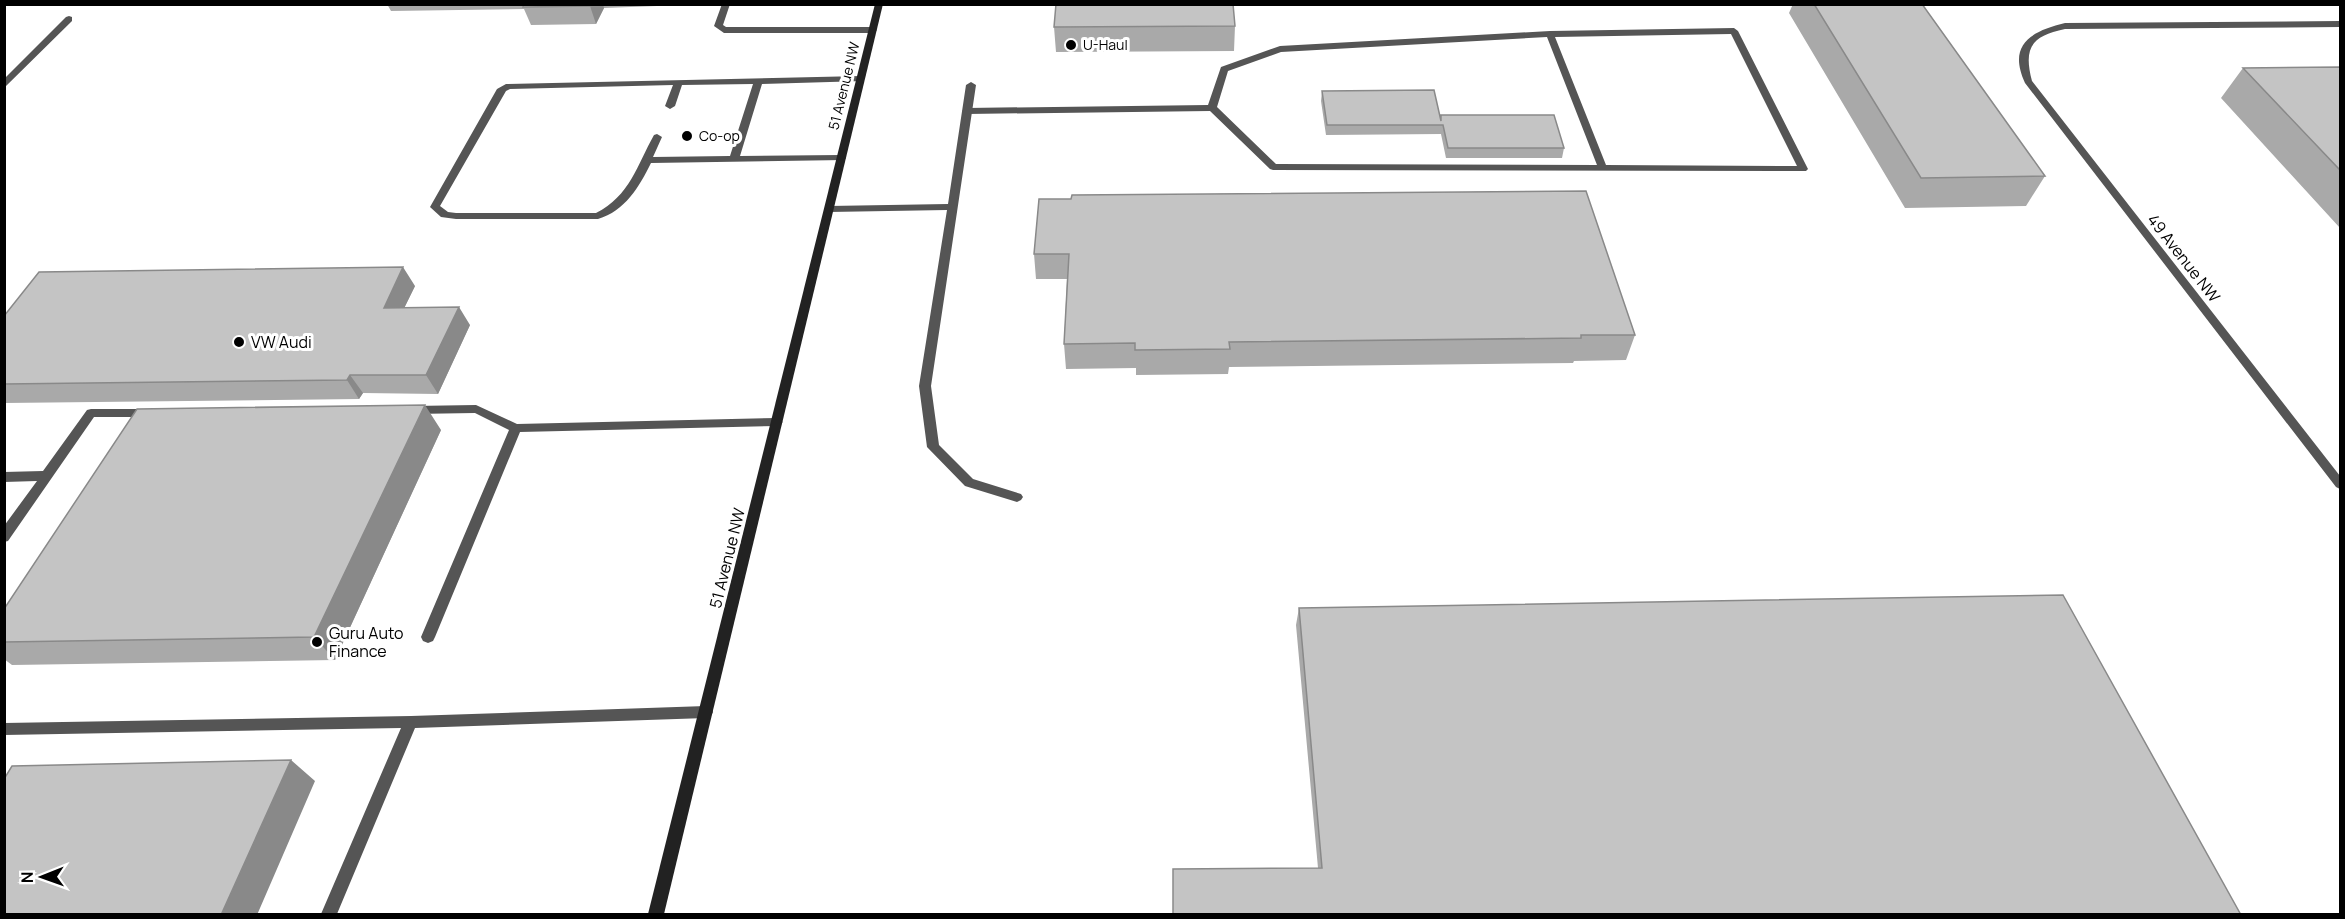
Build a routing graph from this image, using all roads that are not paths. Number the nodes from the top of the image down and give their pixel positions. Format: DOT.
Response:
graph roads {
  1 [pos="726,4"];
  2 [pos="879,4"];
  3 [pos="69,19"];
  4 [pos="2340,24"];
  5 [pos="873,30"];
  6 [pos="1550,34"];
  7 [pos="861,79"];
  8 [pos="758,81"];
  9 [pos="679,82"];
  10 [pos="4,85"];
  11 [pos="971,85"];
  12 [pos="670,106"];
  13 [pos="1212,108"];
  14 [pos="967,111"];
  15 [pos="657,137"];
  16 [pos="841,158"];
  17 [pos="734,159"];
  18 [pos="647,160"];
  19 [pos="1603,169"];
  20 [pos="952,207"];
  21 [pos="829,209"];
  22 [pos="394,410"];
  23 [pos="161,412"];
  24 [pos="777,422"];
  25 [pos="516,428"];
  26 [pos="47,476"];
  27 [pos="4,477"];
  28 [pos="2340,484"];
  29 [pos="1017,497"];
  30 [pos="4,537"];
  31 [pos="428,637"];
  32 [pos="706,712"];
  33 [pos="411,722"];
  34 [pos="4,729"];
  35 [pos="329,915"];
  36 [pos="656,915"];
  1 -- 5 [label="street"];
  2 -- 5 [label="main road, 51 Avenue NW"];
  3 -- 10 [label="street"];
  4 -- 28 [label="street, 49 Avenue NW"];
  5 -- 7 [label="main road, 51 Avenue NW"];
  6 -- 13 [label="street"];
  6 -- 19 [label="street"];
  6 -- 19 [label="street"];
  7 -- 8 [label="street"];
  7 -- 16 [label="main road, 51 Avenue NW"];
  8 -- 9 [label="street"];
  8 -- 17 [label="street"];
  9 -- 12 [label="street"];
  9 -- 18 [label="street"];
  11 -- 14 [label="street"];
  13 -- 14 [label="street"];
  13 -- 19 [label="street"];
  14 -- 20 [label="street"];
  15 -- 18 [label="street"];
  16 -- 17 [label="street"];
  16 -- 21 [label="main road, 51 Avenue NW"];
  17 -- 18 [label="street"];
  20 -- 21 [label="street"];
  20 -- 29 [label="street"];
  21 -- 24 [label="main road, 51 Avenue NW"];
  22 -- 25 [label="street"];
  23 -- 26 [label="street"];
  24 -- 25 [label="street"];
  24 -- 32 [label="main road, 51 Avenue NW"];
  25 -- 31 [label="street"];
  26 -- 27 [label="street"];
  26 -- 30 [label="street"];
  32 -- 33 [label="street"];
  32 -- 36 [label="main road, 51 Avenue NW"];
  33 -- 34 [label="street"];
  33 -- 35 [label="street"];
}
